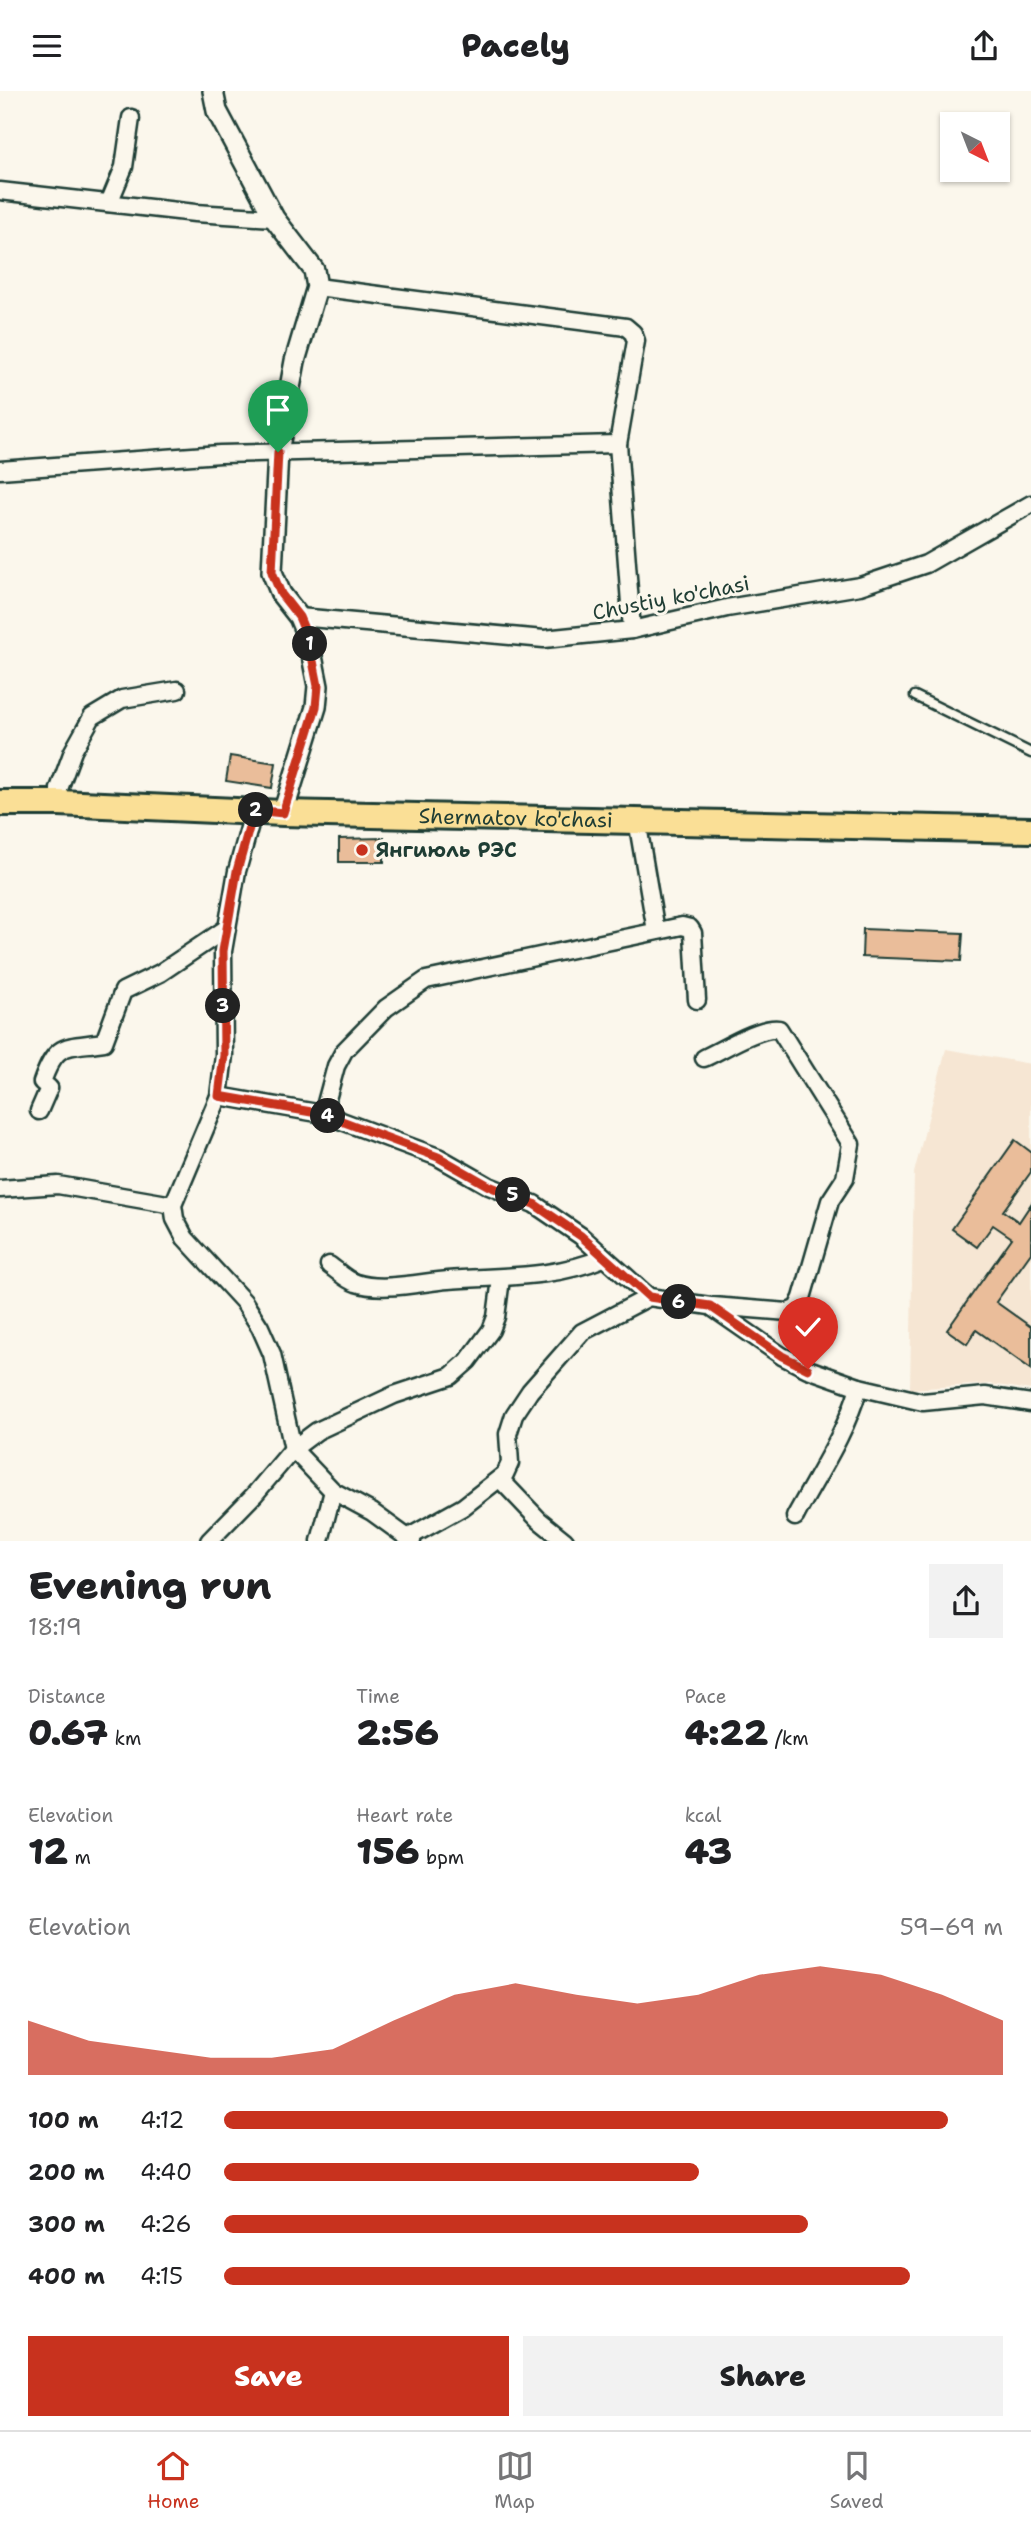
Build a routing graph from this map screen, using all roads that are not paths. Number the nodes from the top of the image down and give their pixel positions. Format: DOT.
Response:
graph roads {
  1 [pos="213,91"];
  2 [pos="131,118"];
  3 [pos="0,191"];
  4 [pos="109,203"];
  5 [pos="274,218"];
  6 [pos="317,287"];
  7 [pos="618,445"];
  8 [pos="278,452"];
  9 [pos="0,470"];
  10 [pos="1031,504"];
  11 [pos="299,617"];
  12 [pos="632,630"];
  13 [pos="177,690"];
  14 [pos="915,696"];
  15 [pos="1031,753"];
  16 [pos="0,803"];
  17 [pos="59,803"];
  18 [pos="254,810"];
  19 [pos="283,813"];
  20 [pos="637,820"];
  21 [pos="1031,830"];
  22 [pos="227,928"];
  23 [pos="656,931"];
  24 [pos="697,1000"];
  25 [pos="704,1058"];
  26 [pos="219,1096"];
  27 [pos="39,1111"];
  28 [pos="323,1114"];
  29 [pos="0,1189"];
  30 [pos="173,1205"];
  31 [pos="603,1258"];
  32 [pos="330,1265"];
  33 [pos="500,1279"];
  34 [pos="649,1297"];
  35 [pos="710,1306"];
  36 [pos="859,1387"];
  37 [pos="1031,1403"];
  38 [pos="293,1449"];
  39 [pos="500,1479"];
  40 [pos="332,1491"];
  41 [pos="795,1517"];
  42 [pos="410,1539"];
  43 [pos="209,1541"];
  44 [pos="320,1541"];
  45 [pos="565,1541"];
  1 -- 5 [label="street"];
  2 -- 4 [label="street"];
  3 -- 4 [label="street"];
  4 -- 5 [label="street"];
  5 -- 6 [label="street"];
  6 -- 7 [label="street"];
  6 -- 8 [label="street"];
  7 -- 8 [label="street"];
  7 -- 12 [label="street"];
  8 -- 9 [label="street"];
  8 -- 11 [label="street"];
  10 -- 12 [label="street, Chustiy ko'chasi"];
  11 -- 12 [label="street, Chustiy ko'chasi"];
  11 -- 19 [label="street"];
  13 -- 17 [label="street"];
  14 -- 15 [label="lane"];
  16 -- 17 [label="main road, Shermatov ko'chasi"];
  17 -- 18 [label="main road, Shermatov ko'chasi"];
  18 -- 19 [label="main road, Shermatov ko'chasi"];
  18 -- 22 [label="street"];
  19 -- 20 [label="main road, Shermatov ko'chasi"];
  20 -- 21 [label="main road, Shermatov ko'chasi"];
  20 -- 23 [label="street"];
  22 -- 26 [label="street"];
  22 -- 27 [label="street"];
  23 -- 24 [label="street"];
  23 -- 28 [label="street"];
  25 -- 35 [label="street"];
  26 -- 28 [label="street"];
  26 -- 30 [label="street"];
  28 -- 31 [label="street"];
  29 -- 30 [label="street"];
  30 -- 38 [label="street"];
  31 -- 33 [label="street"];
  31 -- 34 [label="street"];
  32 -- 33 [label="street"];
  33 -- 38 [label="street"];
  34 -- 35 [label="street"];
  34 -- 39 [label="street"];
  35 -- 36 [label="street"];
  36 -- 37 [label="street"];
  36 -- 41 [label="street"];
  38 -- 40 [label="street"];
  38 -- 43 [label="street"];
  39 -- 42 [label="street"];
  39 -- 45 [label="street"];
  40 -- 42 [label="street"];
  40 -- 44 [label="street"];
}
